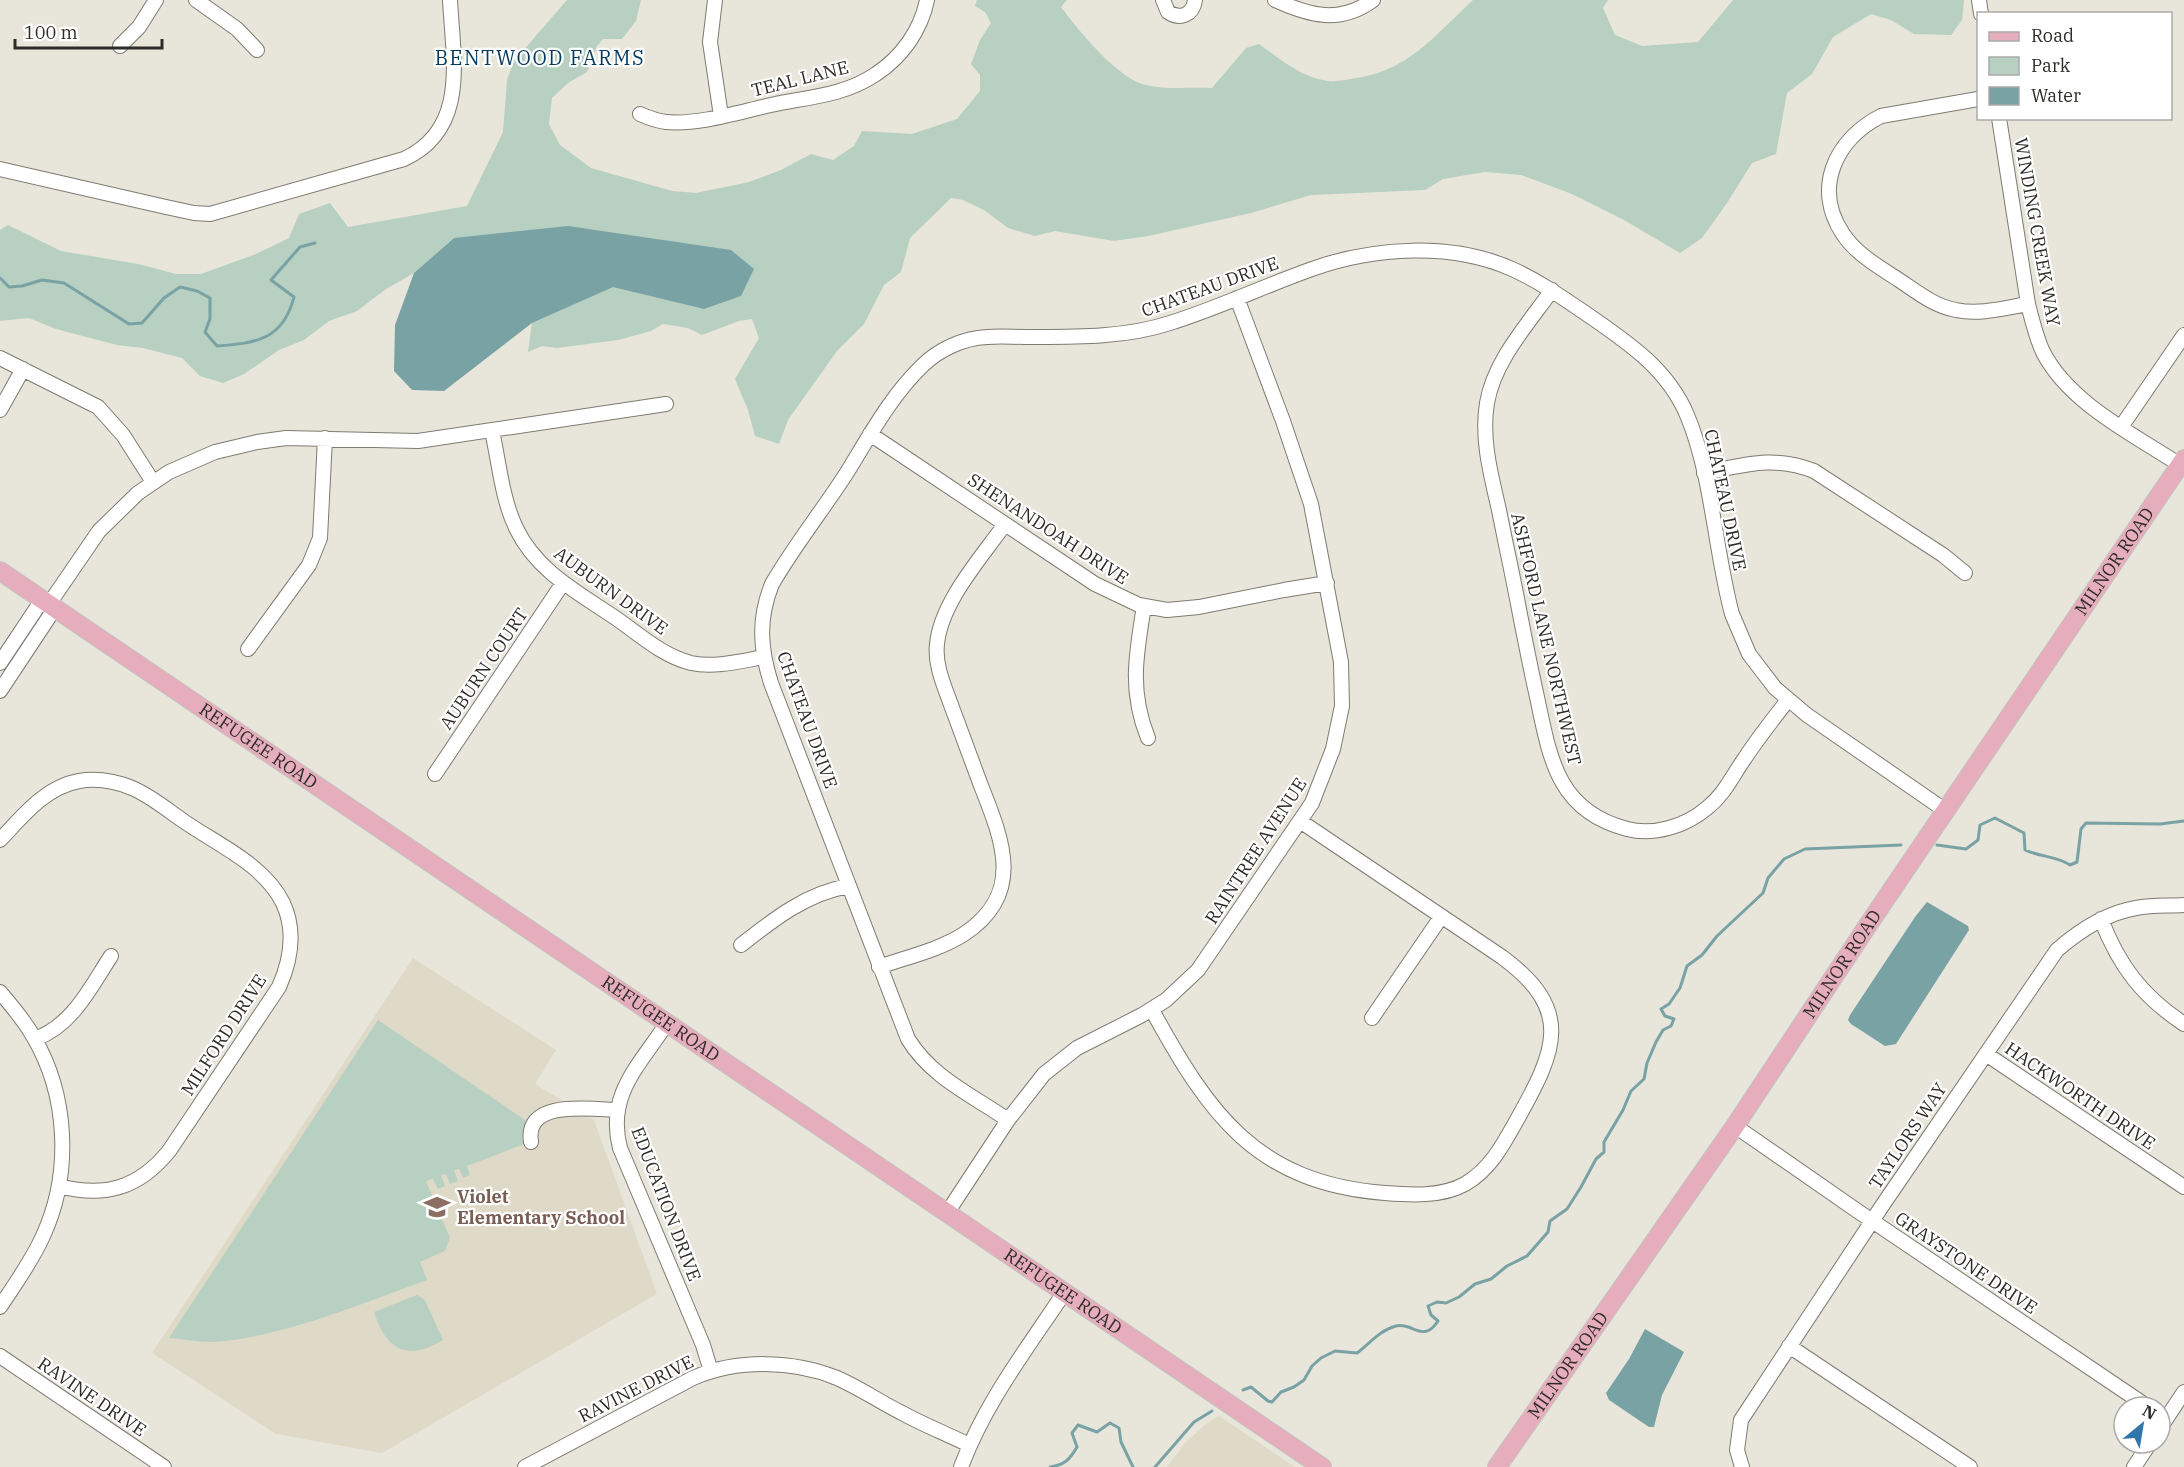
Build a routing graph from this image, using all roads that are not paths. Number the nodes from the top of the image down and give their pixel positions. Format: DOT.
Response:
graph roads {
  1 [pos="156,0"];
  2 [pos="196,0"];
  3 [pos="450,0"];
  4 [pos="715,0"];
  5 [pos="927,0"];
  6 [pos="1163,0"];
  7 [pos="1195,0"];
  8 [pos="1275,0"];
  9 [pos="1373,0"];
  10 [pos="120,46"];
  11 [pos="257,50"];
  12 [pos="1977,99"];
  13 [pos="640,114"];
  14 [pos="721,116"];
  15 [pos="1999,120"];
  16 [pos="0,169"];
  17 [pos="1552,290"];
  18 [pos="1237,298"];
  19 [pos="2028,304"];
  20 [pos="2184,335"];
  21 [pos="0,358"];
  22 [pos="24,369"];
  23 [pos="666,404"];
  24 [pos="0,410"];
  25 [pos="2121,427"];
  26 [pos="492,431"];
  27 [pos="870,434"];
  28 [pos="325,438"];
  29 [pos="2182,462"];
  30 [pos="1704,473"];
  31 [pos="153,482"];
  32 [pos="1005,524"];
  33 [pos="0,571"];
  34 [pos="1965,573"];
  35 [pos="1327,583"];
  36 [pos="563,584"];
  37 [pos="48,604"];
  38 [pos="1144,606"];
  39 [pos="248,649"];
  40 [pos="764,657"];
  41 [pos="0,663"];
  42 [pos="0,691"];
  43 [pos="1788,700"];
  44 [pos="1148,738"];
  45 [pos="435,774"];
  46 [pos="1946,811"];
  47 [pos="1300,821"];
  48 [pos="0,840"];
  49 [pos="849,886"];
  50 [pos="2184,905"];
  51 [pos="1441,917"];
  52 [pos="2101,919"];
  53 [pos="741,945"];
  54 [pos="111,956"];
  55 [pos="879,967"];
  56 [pos="0,992"];
  57 [pos="1152,1010"];
  58 [pos="1372,1018"];
  59 [pos="667,1023"];
  60 [pos="2184,1024"];
  61 [pos="35,1039"];
  62 [pos="1986,1054"];
  63 [pos="617,1110"];
  64 [pos="1008,1120"];
  65 [pos="1735,1126"];
  66 [pos="531,1142"];
  67 [pos="59,1186"];
  68 [pos="2184,1187"];
  69 [pos="947,1213"];
  70 [pos="1872,1221"];
  71 [pos="1064,1293"];
  72 [pos="0,1307"];
  73 [pos="1790,1346"];
  74 [pos="0,1356"];
  75 [pos="711,1371"];
  76 [pos="2184,1392"];
  77 [pos="2130,1395"];
  78 [pos="2172,1408"];
  79 [pos="969,1445"];
  80 [pos="161,1466"];
  81 [pos="525,1467"];
  82 [pos="961,1467"];
  83 [pos="1322,1467"];
  84 [pos="1497,1467"];
  85 [pos="1742,1467"];
  86 [pos="1970,1467"];
  1 -- 10 [label="street"];
  2 -- 11 [label="street"];
  3 -- 16 [label="street"];
  4 -- 14 [label="street"];
  5 -- 14 [label="street, TEAL LANE"];
  6 -- 7 [label="street"];
  8 -- 9 [label="street"];
  12 -- 19 [label="street"];
  13 -- 14 [label="street, TEAL LANE"];
  15 -- 19 [label="street, WINDING CREEK WAY"];
  17 -- 18 [label="street, CHATEAU DRIVE"];
  17 -- 30 [label="street, CHATEAU DRIVE"];
  17 -- 43 [label="street, ASHFORD LANE NORTHWEST"];
  18 -- 27 [label="street, CHATEAU DRIVE"];
  18 -- 35 [label="street, RAINTREE AVENUE"];
  19 -- 25 [label="street, WINDING CREEK WAY"];
  20 -- 25 [label="street"];
  21 -- 22 [label="street"];
  22 -- 24 [label="street"];
  22 -- 31 [label="street"];
  23 -- 26 [label="street"];
  25 -- 29 [label="street, WINDING CREEK WAY"];
  26 -- 28 [label="street"];
  26 -- 36 [label="street, AUBURN DRIVE"];
  27 -- 32 [label="street, SHENANDOAH DRIVE"];
  27 -- 40 [label="street, CHATEAU DRIVE"];
  28 -- 31 [label="street"];
  28 -- 39 [label="street"];
  29 -- 46 [label="main road, MILNOR ROAD"];
  30 -- 34 [label="street"];
  30 -- 43 [label="street, CHATEAU DRIVE"];
  31 -- 37 [label="street"];
  32 -- 38 [label="street, SHENANDOAH DRIVE"];
  32 -- 55 [label="street"];
  33 -- 37 [label="main road, REFUGEE ROAD"];
  35 -- 38 [label="street, SHENANDOAH DRIVE"];
  35 -- 47 [label="street, RAINTREE AVENUE"];
  36 -- 40 [label="street, AUBURN DRIVE"];
  36 -- 45 [label="street, AUBURN COURT"];
  37 -- 41 [label="street"];
  37 -- 42 [label="street"];
  37 -- 59 [label="main road, REFUGEE ROAD"];
  38 -- 44 [label="street"];
  40 -- 49 [label="street, CHATEAU DRIVE"];
  43 -- 46 [label="street, CHATEAU DRIVE"];
  46 -- 65 [label="main road, MILNOR ROAD"];
  47 -- 51 [label="street"];
  47 -- 57 [label="street, RAINTREE AVENUE"];
  48 -- 67 [label="street, MILFORD DRIVE"];
  49 -- 53 [label="street"];
  49 -- 55 [label="street, CHATEAU DRIVE"];
  50 -- 52 [label="street, TAYLORS WAY"];
  51 -- 57 [label="street"];
  51 -- 58 [label="street"];
  52 -- 60 [label="street"];
  52 -- 62 [label="street, TAYLORS WAY"];
  54 -- 61 [label="street"];
  55 -- 64 [label="street, CHATEAU DRIVE"];
  56 -- 61 [label="street"];
  57 -- 64 [label="street, RAINTREE AVENUE"];
  59 -- 63 [label="street, EDUCATION DRIVE"];
  59 -- 69 [label="main road, REFUGEE ROAD"];
  61 -- 67 [label="street"];
  62 -- 68 [label="street, HACKWORTH DRIVE"];
  62 -- 70 [label="street, TAYLORS WAY"];
  63 -- 66 [label="street"];
  63 -- 75 [label="street, EDUCATION DRIVE"];
  64 -- 69 [label="street, RAINTREE AVENUE"];
  65 -- 70 [label="street, GRAYSTONE DRIVE"];
  65 -- 84 [label="main road, MILNOR ROAD"];
  67 -- 72 [label="street"];
  69 -- 71 [label="main road, REFUGEE ROAD"];
  70 -- 73 [label="street, TAYLORS WAY"];
  70 -- 77 [label="street, GRAYSTONE DRIVE"];
  71 -- 79 [label="street"];
  71 -- 83 [label="main road, REFUGEE ROAD"];
  73 -- 85 [label="street, TAYLORS WAY"];
  73 -- 86 [label="street"];
  74 -- 80 [label="street, RAVINE DRIVE"];
  75 -- 79 [label="street, RAVINE DRIVE"];
  75 -- 81 [label="street, RAVINE DRIVE"];
  76 -- 78 [label="street"];
  79 -- 82 [label="street"];
}
